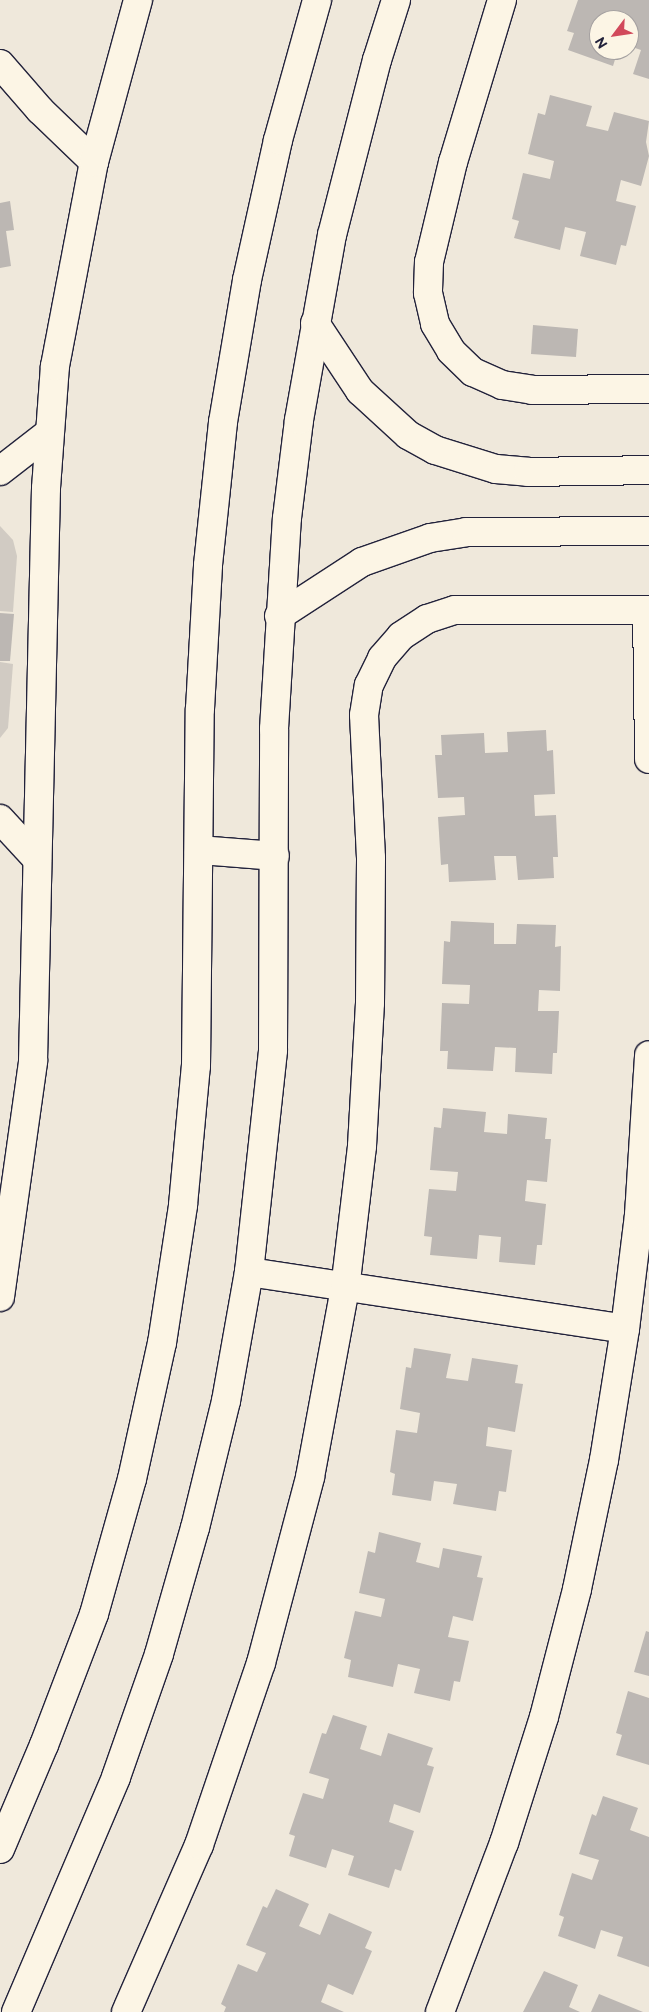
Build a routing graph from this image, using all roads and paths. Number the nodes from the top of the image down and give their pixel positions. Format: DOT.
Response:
graph roads {
  1 [pos="138,0"];
  2 [pos="317,0"];
  3 [pos="396,0"];
  4 [pos="502,0"];
  5 [pos="0,64"];
  6 [pos="94,162"];
  7 [pos="315,323"];
  8 [pos="649,389"];
  9 [pos="49,433"];
  10 [pos="649,470"];
  11 [pos="0,471"];
  12 [pos="649,530"];
  13 [pos="648,610"];
  14 [pos="279,616"];
  15 [pos="649,759"];
  16 [pos="0,819"];
  17 [pos="198,850"];
  18 [pos="274,856"];
  19 [pos="37,859"];
  20 [pos="649,1055"];
  21 [pos="10,1162"];
  22 [pos="249,1272"];
  23 [pos="345,1289"];
  24 [pos="0,1298"];
  25 [pos="625,1329"];
  26 [pos="0,1849"];
  27 [pos="16,2012"];
  28 [pos="126,2012"];
  29 [pos="440,2012"];
  1 -- 6 [label="street"];
  2 -- 17 [label="street"];
  3 -- 7 [label="street"];
  4 -- 8 [label="street"];
  5 -- 6 [label="street"];
  6 -- 9 [label="street"];
  7 -- 10 [label="street"];
  7 -- 14 [label="street"];
  9 -- 11 [label="street"];
  9 -- 19 [label="street"];
  12 -- 14 [label="street"];
  13 -- 15 [label="street"];
  13 -- 23 [label="street"];
  14 -- 18 [label="street"];
  16 -- 19 [label="street"];
  17 -- 18 [label="street"];
  17 -- 26 [label="street"];
  18 -- 22 [label="street"];
  19 -- 21 [label="street"];
  20 -- 25 [label="street"];
  21 -- 24 [label="street"];
  22 -- 23 [label="street"];
  22 -- 27 [label="street"];
  23 -- 25 [label="street"];
  23 -- 28 [label="street"];
  25 -- 29 [label="street"];
}
